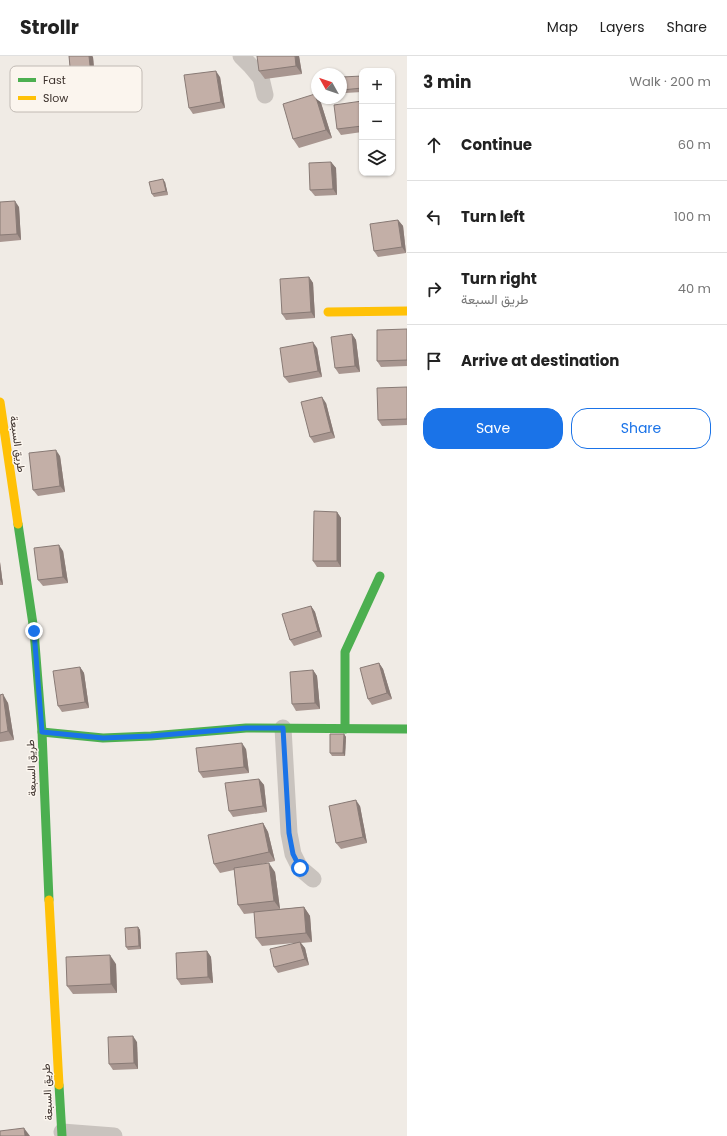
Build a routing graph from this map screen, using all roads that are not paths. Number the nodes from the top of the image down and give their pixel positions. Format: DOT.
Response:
graph roads {
  1 [pos="242,56"];
  2 [pos="265,95"];
  3 [pos="407,311"];
  4 [pos="328,312"];
  5 [pos="0,402"];
  6 [pos="380,576"];
  7 [pos="283,728"];
  8 [pos="345,729"];
  9 [pos="407,729"];
  10 [pos="42,732"];
  11 [pos="313,878"];
  12 [pos="62,1134"];
  13 [pos="114,1136"];
  1 -- 2 [label="street"];
  3 -- 4 [label="street"];
  5 -- 10 [label="street, طريق السبعة"];
  6 -- 8 [label="street"];
  7 -- 8 [label="street"];
  7 -- 10 [label="street"];
  7 -- 11 [label="street"];
  8 -- 9 [label="street"];
  10 -- 12 [label="street, طريق السبعة"];
  12 -- 13 [label="street"];
}
